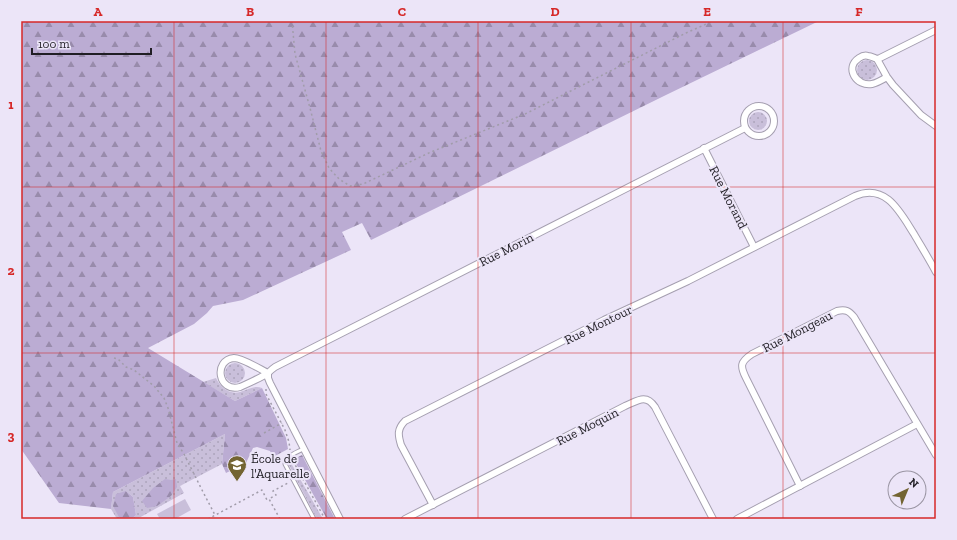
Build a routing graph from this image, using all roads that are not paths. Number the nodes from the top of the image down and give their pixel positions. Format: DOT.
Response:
graph roads {
  1 [pos="936,30"];
  2 [pos="877,59"];
  3 [pos="887,77"];
  4 [pos="936,126"];
  5 [pos="745,128"];
  6 [pos="704,148"];
  7 [pos="754,247"];
  8 [pos="936,272"];
  9 [pos="268,373"];
  10 [pos="917,424"];
  11 [pos="303,450"];
  12 [pos="936,455"];
  13 [pos="800,486"];
  14 [pos="433,505"];
  15 [pos="314,519"];
  16 [pos="340,519"];
  17 [pos="405,519"];
  18 [pos="712,519"];
  19 [pos="737,519"];
  1 -- 2 [label="street"];
  2 -- 3 [label="street"];
  2 -- 3 [label="street"];
  3 -- 4 [label="street"];
  5 -- 5 [label="street"];
  5 -- 6 [label="street, Rue Morin"];
  6 -- 7 [label="street, Rue Morand"];
  6 -- 9 [label="street, Rue Morin"];
  7 -- 8 [label="street, Rue Montour"];
  7 -- 14 [label="street, Rue Montour"];
  9 -- 9 [label="street, Rue Morin"];
  9 -- 11 [label="street"];
  10 -- 12 [label="street, Rue Mongeau"];
  10 -- 13 [label="street"];
  10 -- 13 [label="street, Rue Mongeau"];
  11 -- 15 [label="lane"];
  11 -- 16 [label="street"];
  13 -- 19 [label="street"];
  14 -- 17 [label="street, Rue Moquin"];
  14 -- 18 [label="street, Rue Moquin"];
}
